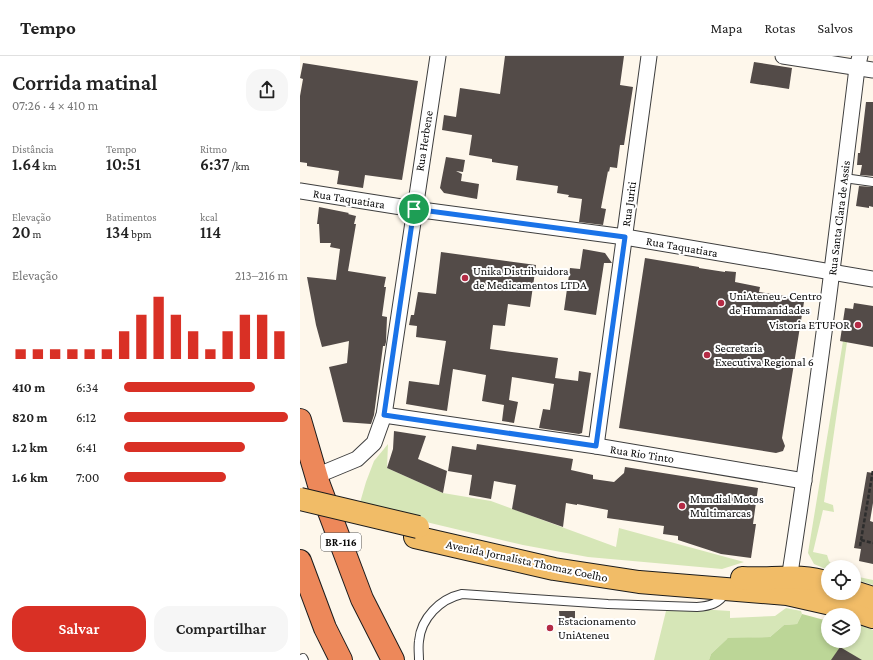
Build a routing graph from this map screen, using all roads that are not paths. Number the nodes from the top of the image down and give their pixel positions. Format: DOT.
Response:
graph roads {
  1 [pos="438,56"];
  2 [pos="649,56"];
  3 [pos="783,56"];
  4 [pos="859,62"];
  5 [pos="873,70"];
  6 [pos="844,178"];
  7 [pos="873,182"];
  8 [pos="300,191"];
  9 [pos="414,209"];
  10 [pos="625,237"];
  11 [pos="832,272"];
  12 [pos="873,279"];
  13 [pos="384,415"];
  14 [pos="300,420"];
  15 [pos="596,446"];
  16 [pos="316,476"];
  17 [pos="804,481"];
  18 [pos="300,499"];
  19 [pos="300,511"];
  20 [pos="416,532"];
  21 [pos="300,562"];
  22 [pos="821,581"];
  23 [pos="788,586"];
  24 [pos="728,589"];
  25 [pos="861,594"];
  26 [pos="873,598"];
  27 [pos="300,602"];
  28 [pos="873,617"];
  29 [pos="325,628"];
  30 [pos="341,660"];
  31 [pos="393,660"];
  32 [pos="419,660"];
  1 -- 9 [label="street, Rua Herbene"];
  2 -- 10 [label="street, Rua Juriti"];
  3 -- 4 [label="street"];
  4 -- 5 [label="street"];
  4 -- 6 [label="street, Rua Santa Clara de Assis"];
  6 -- 7 [label="lane"];
  6 -- 11 [label="street, Rua Santa Clara de Assis"];
  8 -- 9 [label="street, Rua Taquatiara"];
  9 -- 10 [label="street, Rua Taquatiara"];
  9 -- 13 [label="street, Rua Herbene"];
  10 -- 11 [label="street, Rua Taquatiara"];
  10 -- 15 [label="street, Rua Juriti"];
  11 -- 12 [label="street, Rua Taquatiara"];
  11 -- 17 [label="street, Rua Santa Clara de Assis"];
  13 -- 15 [label="street, Rua Rio Tinto"];
  13 -- 16 [label="street, Rua Herbene"];
  14 -- 16 [label="highway, BR-116"];
  15 -- 17 [label="street, Rua Rio Tinto"];
  16 -- 31 [label="highway, BR-116"];
  17 -- 23 [label="street, Rua Santa Clara de Assis"];
  18 -- 20 [label="main road, Avenida Jornalista Thomaz Coelho, bridge"];
  19 -- 20 [label="main road, Avenida Jornalista Thomaz Coelho"];
  20 -- 23 [label="main road, Avenida Jornalista Thomaz Coelho"];
  20 -- 24 [label="main road, Avenida Jornalista Thomaz Coelho"];
  21 -- 29 [label="highway"];
  22 -- 23 [label="main road, Avenida Jornalista Thomaz Coelho"];
  23 -- 24 [label="main road, Avenida Jornalista Thomaz Coelho"];
  23 -- 28 [label="main road, Avenida Jornalista Thomaz Coelho"];
  24 -- 32 [label="lane"];
  25 -- 26 [label="main road"];
  27 -- 29 [label="highway"];
  29 -- 30 [label="highway"];
}
